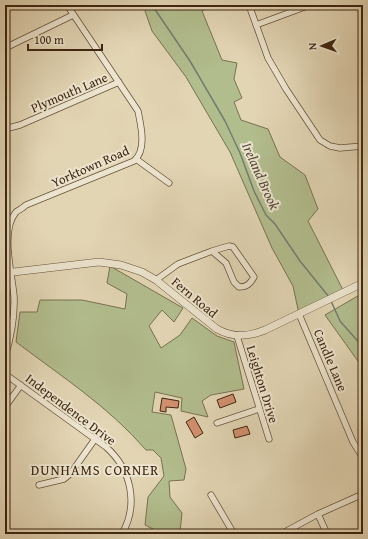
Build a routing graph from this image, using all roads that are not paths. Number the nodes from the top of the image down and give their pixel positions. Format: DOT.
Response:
graph roads {
  1 [pos="67,5"];
  2 [pos="249,5"];
  3 [pos="310,5"];
  4 [pos="73,15"];
  5 [pos="256,25"];
  6 [pos="5,48"];
  7 [pos="118,82"];
  8 [pos="5,129"];
  9 [pos="363,146"];
  10 [pos="136,159"];
  11 [pos="169,183"];
  12 [pos="212,251"];
  13 [pos="8,273"];
  14 [pos="156,280"];
  15 [pos="363,283"];
  16 [pos="299,314"];
  17 [pos="237,336"];
  18 [pos="5,357"];
  19 [pos="5,374"];
  20 [pos="21,385"];
  21 [pos="5,408"];
  22 [pos="259,408"];
  23 [pos="216,424"];
  24 [pos="95,439"];
  25 [pos="269,439"];
  26 [pos="363,458"];
  27 [pos="39,485"];
  28 [pos="363,494"];
  29 [pos="211,495"];
  30 [pos="318,514"];
  31 [pos="122,534"];
  32 [pos="234,534"];
  33 [pos="281,534"];
  34 [pos="327,534"];
  1 -- 4 [label="street, Yorktown Road"];
  2 -- 5 [label="street"];
  3 -- 5 [label="street"];
  4 -- 6 [label="street"];
  4 -- 7 [label="street, Yorktown Road"];
  5 -- 9 [label="street"];
  7 -- 8 [label="street, Plymouth Lane"];
  7 -- 10 [label="street, Yorktown Road"];
  10 -- 11 [label="street"];
  10 -- 13 [label="street, Yorktown Road"];
  12 -- 12 [label="street"];
  12 -- 14 [label="street"];
  13 -- 14 [label="street, Fern Road"];
  13 -- 18 [label="street, Yorktown Road"];
  14 -- 17 [label="street, Fern Road"];
  15 -- 16 [label="street, Fern Road"];
  16 -- 17 [label="street, Fern Road"];
  16 -- 26 [label="street, Candle Lane"];
  17 -- 22 [label="street, Leighton Drive"];
  19 -- 20 [label="street, Independence Drive"];
  20 -- 21 [label="street"];
  20 -- 24 [label="street, Independence Drive"];
  22 -- 23 [label="street"];
  22 -- 25 [label="street, Leighton Drive"];
  24 -- 27 [label="street"];
  24 -- 31 [label="street, Independence Drive"];
  28 -- 30 [label="street"];
  29 -- 32 [label="street"];
  30 -- 33 [label="street"];
  30 -- 34 [label="street"];
}
